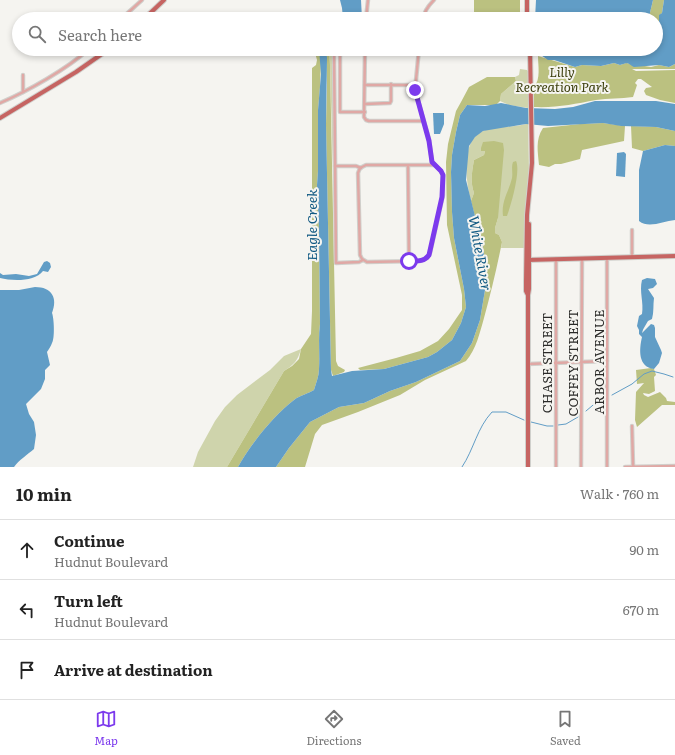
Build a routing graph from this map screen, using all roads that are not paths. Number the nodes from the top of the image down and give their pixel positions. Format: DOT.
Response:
graph roads {
  1 [pos="142,0"];
  2 [pos="164,0"];
  3 [pos="368,0"];
  4 [pos="434,0"];
  5 [pos="527,0"];
  6 [pos="129,12"];
  7 [pos="151,12"];
  8 [pos="367,12"];
  9 [pos="424,12"];
  10 [pos="527,12"];
  11 [pos="80,56"];
  12 [pos="96,56"];
  13 [pos="334,56"];
  14 [pos="340,56"];
  15 [pos="365,56"];
  16 [pos="418,56"];
  17 [pos="530,56"];
  18 [pos="23,75"];
  19 [pos="391,84"];
  20 [pos="414,84"];
  21 [pos="365,85"];
  22 [pos="24,92"];
  23 [pos="0,103"];
  24 [pos="365,104"];
  25 [pos="365,112"];
  26 [pos="0,118"];
  27 [pos="423,121"];
  28 [pos="434,165"];
  29 [pos="335,166"];
  30 [pos="408,166"];
  31 [pos="361,168"];
  32 [pos="632,230"];
  33 [pos="675,256"];
  34 [pos="632,257"];
  35 [pos="582,258"];
  36 [pos="608,258"];
  37 [pos="556,259"];
  38 [pos="363,260"];
  39 [pos="528,260"];
  40 [pos="409,261"];
  41 [pos="607,361"];
  42 [pos="582,362"];
  43 [pos="556,363"];
  44 [pos="528,364"];
  45 [pos="632,426"];
  46 [pos="675,466"];
  47 [pos="528,467"];
  48 [pos="556,467"];
  49 [pos="581,467"];
  50 [pos="607,467"];
  51 [pos="625,467"];
  52 [pos="634,467"];
  1 -- 6 [label="street"];
  2 -- 7 [label="main road"];
  3 -- 8 [label="street"];
  4 -- 9 [label="street"];
  5 -- 10 [label="main road"];
  11 -- 22 [label="street"];
  12 -- 26 [label="main road"];
  13 -- 29 [label="street"];
  14 -- 25 [label="street"];
  15 -- 21 [label="street"];
  16 -- 20 [label="street"];
  17 -- 39 [label="main road"];
  18 -- 22 [label="street"];
  19 -- 20 [label="street"];
  19 -- 21 [label="street"];
  19 -- 24 [label="street"];
  20 -- 27 [label="street"];
  21 -- 24 [label="street"];
  22 -- 23 [label="street"];
  24 -- 25 [label="street"];
  25 -- 27 [label="street"];
  27 -- 28 [label="street"];
  28 -- 30 [label="street"];
  28 -- 40 [label="street"];
  29 -- 31 [label="street"];
  29 -- 38 [label="street"];
  30 -- 31 [label="street"];
  30 -- 40 [label="street"];
  31 -- 38 [label="street"];
  32 -- 34 [label="street"];
  33 -- 34 [label="main road"];
  34 -- 36 [label="main road"];
  35 -- 36 [label="main road"];
  35 -- 37 [label="main road"];
  35 -- 42 [label="street, COFFEY STREET"];
  36 -- 41 [label="street, ARBOR AVENUE"];
  37 -- 39 [label="main road"];
  37 -- 43 [label="street, CHASE STREET"];
  38 -- 40 [label="street"];
  39 -- 44 [label="main road"];
  41 -- 42 [label="street"];
  41 -- 50 [label="street, ARBOR AVENUE"];
  42 -- 43 [label="street"];
  42 -- 49 [label="street, COFFEY STREET"];
  43 -- 44 [label="street"];
  43 -- 48 [label="street, CHASE STREET"];
  44 -- 47 [label="main road"];
  45 -- 52 [label="street"];
  46 -- 52 [label="street"];
  51 -- 52 [label="street"];
}
